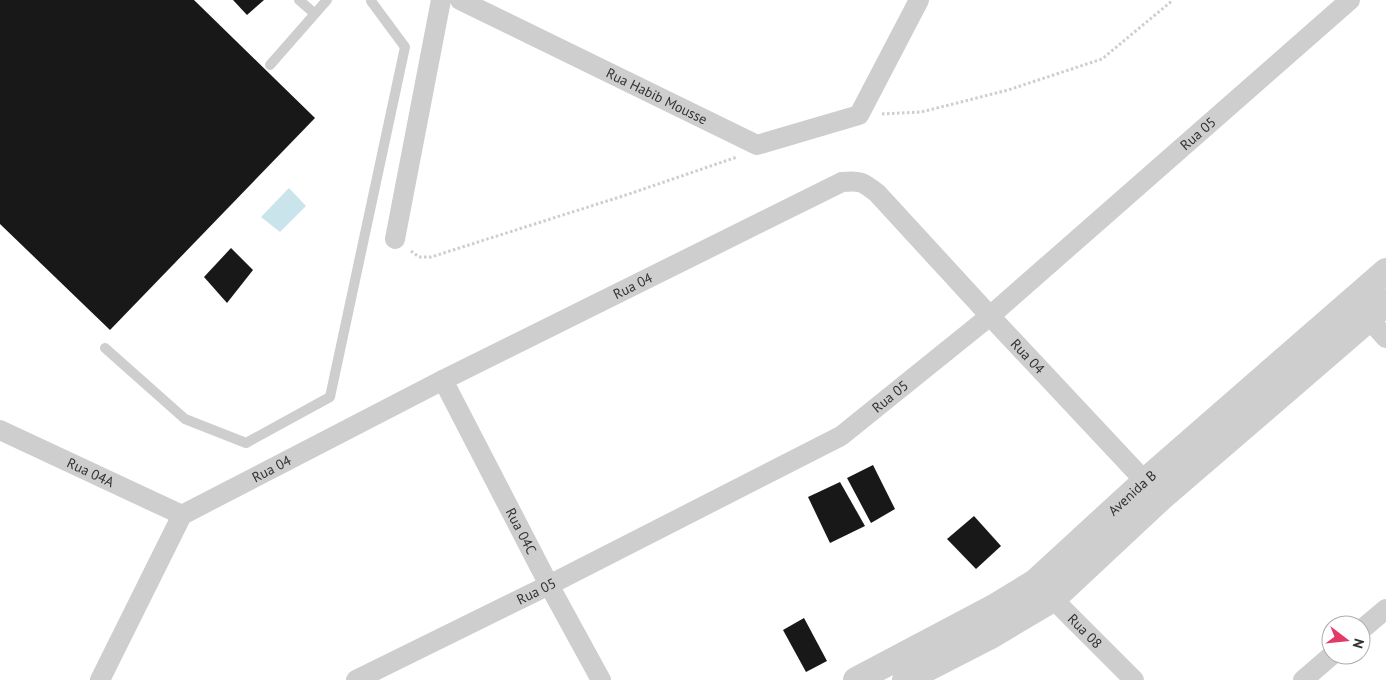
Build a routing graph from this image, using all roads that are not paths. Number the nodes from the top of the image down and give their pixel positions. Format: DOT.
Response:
graph roads {
  1 [pos="299,0"];
  2 [pos="327,0"];
  3 [pos="441,0"];
  4 [pos="460,0"];
  5 [pos="920,0"];
  6 [pos="1350,0"];
  7 [pos="370,2"];
  8 [pos="314,13"];
  9 [pos="270,65"];
  10 [pos="395,239"];
  11 [pos="1386,271"];
  12 [pos="1369,307"];
  13 [pos="990,316"];
  14 [pos="1386,338"];
  15 [pos="105,348"];
  16 [pos="443,380"];
  17 [pos="0,430"];
  18 [pos="1153,490"];
  19 [pos="182,515"];
  20 [pos="550,585"];
  21 [pos="1044,590"];
  22 [pos="1386,609"];
  23 [pos="1371,622"];
  24 [pos="1321,664"];
  25 [pos="100,680"];
  26 [pos="356,680"];
  27 [pos="602,680"];
  28 [pos="856,680"];
  29 [pos="905,680"];
  30 [pos="1134,680"];
  31 [pos="1303,680"];
  1 -- 8 [label="lane"];
  2 -- 8 [label="lane"];
  3 -- 10 [label="street"];
  4 -- 5 [label="street, Rua Habib Mousse"];
  6 -- 13 [label="street, Rua 05"];
  7 -- 15 [label="lane"];
  8 -- 9 [label="lane"];
  11 -- 12 [label="street, Avenida B"];
  12 -- 14 [label="street"];
  12 -- 18 [label="street, Avenida B"];
  13 -- 16 [label="street, Rua 04"];
  13 -- 18 [label="street, Rua 04"];
  13 -- 20 [label="street, Rua 05"];
  16 -- 19 [label="street, Rua 04"];
  16 -- 20 [label="street, Rua 04C"];
  17 -- 19 [label="street, Rua 04A"];
  18 -- 21 [label="street, Avenida B"];
  19 -- 25 [label="street"];
  20 -- 26 [label="street, Rua 05"];
  20 -- 27 [label="street, Rua 04C"];
  21 -- 28 [label="street, Avenida B"];
  21 -- 29 [label="street, Avenida B"];
  21 -- 30 [label="street, Rua 08"];
  22 -- 23 [label="street"];
  24 -- 31 [label="street"];
}
